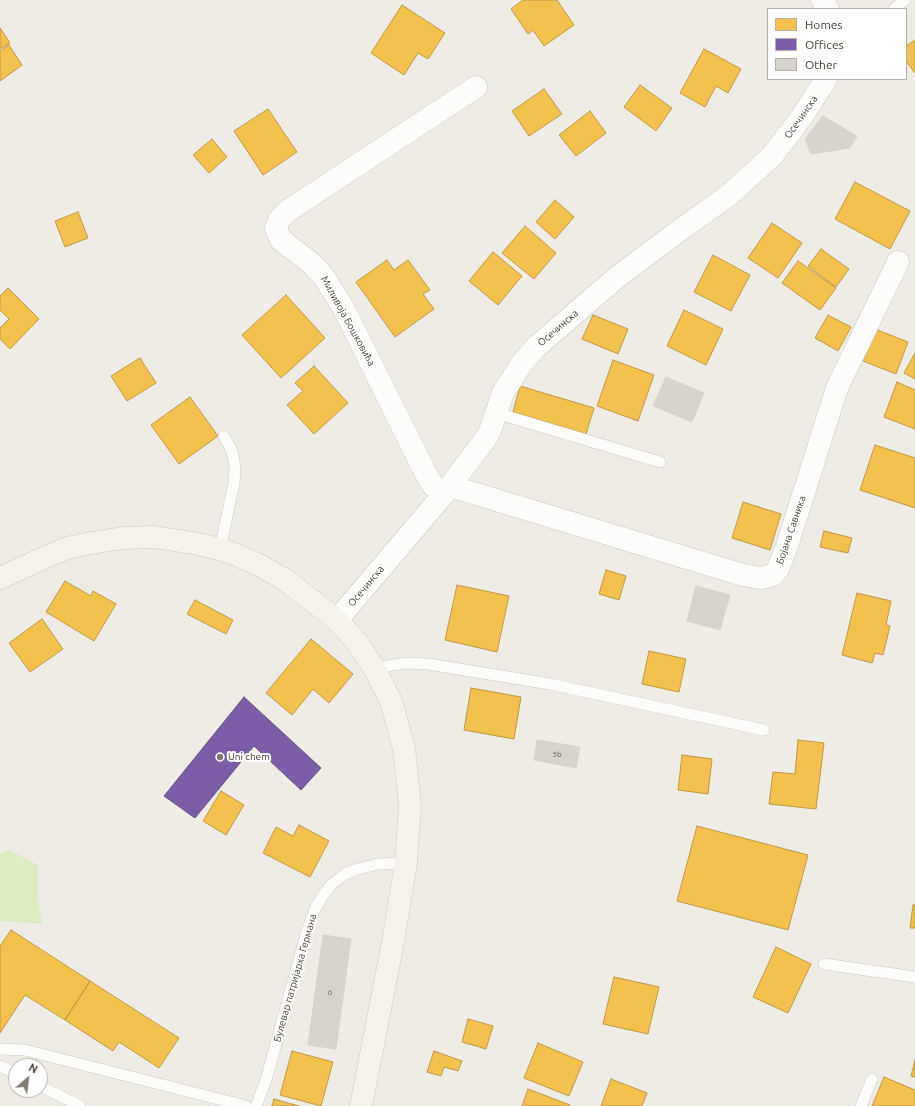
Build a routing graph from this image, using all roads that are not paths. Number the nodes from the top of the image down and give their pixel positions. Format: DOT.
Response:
graph roads {
  1 [pos="905,0"];
  2 [pos="895,8"];
  3 [pos="825,80"];
  4 [pos="476,87"];
  5 [pos="898,262"];
  6 [pos="496,413"];
  7 [pos="224,436"];
  8 [pos="660,462"];
  9 [pos="446,490"];
  10 [pos="220,549"];
  11 [pos="0,578"];
  12 [pos="337,620"];
  13 [pos="374,668"];
  14 [pos="764,730"];
  15 [pos="406,863"];
  16 [pos="824,964"];
  17 [pos="915,977"];
  18 [pos="0,1049"];
  19 [pos="872,1079"];
  20 [pos="48,1090"];
  21 [pos="80,1106"];
  22 [pos="246,1106"];
  23 [pos="256,1106"];
  24 [pos="361,1106"];
  25 [pos="861,1106"];
  1 -- 2 [label="lane"];
  3 -- 6 [label="street, Осечинска"];
  4 -- 9 [label="street, Миливоја Бошковића"];
  5 -- 9 [label="street, Бојана Савника"];
  6 -- 8 [label="lane"];
  6 -- 9 [label="street, Осечинска"];
  7 -- 10 [label="lane"];
  9 -- 12 [label="street, Осечинска"];
  10 -- 11 [label="main road"];
  10 -- 12 [label="main road"];
  12 -- 13 [label="main road"];
  13 -- 14 [label="lane"];
  13 -- 15 [label="main road"];
  15 -- 23 [label="lane, Булевар патријарха Германа"];
  15 -- 24 [label="main road"];
  16 -- 17 [label="lane"];
  18 -- 22 [label="lane"];
  19 -- 25 [label="lane"];
  20 -- 21 [label="lane"];
}
